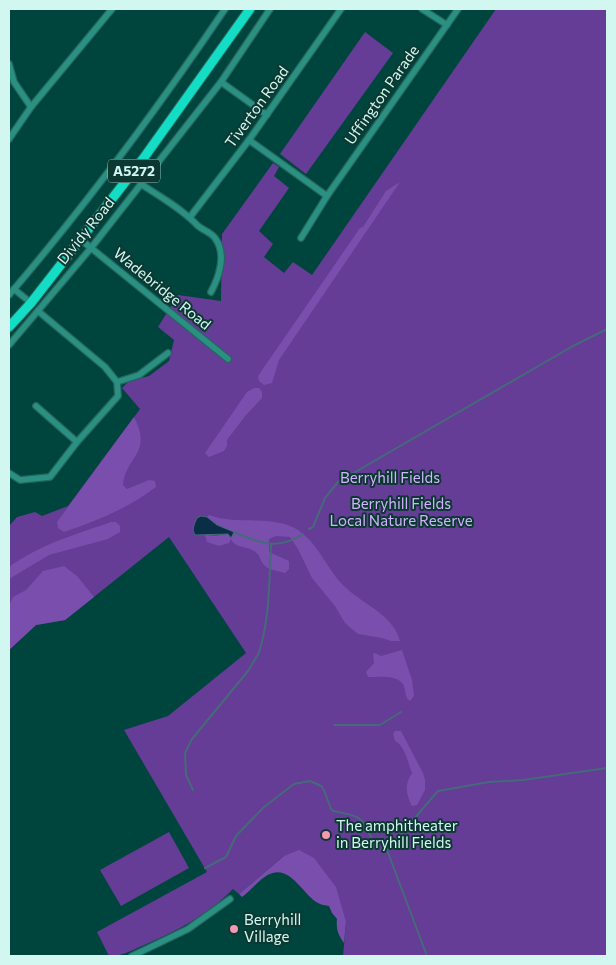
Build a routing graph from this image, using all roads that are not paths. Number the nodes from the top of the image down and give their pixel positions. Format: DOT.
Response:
graph roads {
  1 [pos="112,9"];
  2 [pos="225,9"];
  3 [pos="250,9"];
  4 [pos="270,9"];
  5 [pos="341,9"];
  6 [pos="422,9"];
  7 [pos="458,9"];
  8 [pos="447,25"];
  9 [pos="9,64"];
  10 [pos="221,82"];
  11 [pos="31,107"];
  12 [pos="267,115"];
  13 [pos="9,139"];
  14 [pos="249,140"];
  15 [pos="141,184"];
  16 [pos="327,196"];
  17 [pos="190,217"];
  18 [pos="301,238"];
  19 [pos="80,239"];
  20 [pos="91,248"];
  21 [pos="14,289"];
  22 [pos="211,292"];
  23 [pos="9,295"];
  24 [pos="31,303"];
  25 [pos="38,311"];
  26 [pos="9,327"];
  27 [pos="9,345"];
  28 [pos="168,354"];
  29 [pos="228,359"];
  30 [pos="117,382"];
  31 [pos="36,406"];
  32 [pos="77,442"];
  33 [pos="9,473"];
  34 [pos="230,899"];
  35 [pos="132,956"];
  1 -- 11 [label="street"];
  2 -- 21 [label="street, Dividy Road"];
  3 -- 19 [label="main road, Dividy Road / A5272"];
  4 -- 10 [label="street, Dividy Road"];
  5 -- 12 [label="street, Tiverton Road"];
  6 -- 8 [label="street"];
  7 -- 8 [label="street, Uffington Parade"];
  8 -- 16 [label="street, Uffington Parade"];
  9 -- 11 [label="street"];
  10 -- 12 [label="street"];
  10 -- 15 [label="street, Dividy Road"];
  11 -- 13 [label="street"];
  12 -- 14 [label="street, Tiverton Road"];
  14 -- 16 [label="street"];
  14 -- 17 [label="street, Tiverton Road"];
  15 -- 17 [label="street"];
  15 -- 20 [label="street, Dividy Road"];
  16 -- 18 [label="street, Uffington Parade"];
  17 -- 22 [label="street"];
  19 -- 20 [label="street, Wadebridge Road"];
  19 -- 24 [label="main road, Dividy Road / A5272"];
  20 -- 25 [label="street, Dividy Road"];
  20 -- 29 [label="street, Wadebridge Road"];
  21 -- 23 [label="street, Dividy Road"];
  21 -- 24 [label="street"];
  24 -- 26 [label="main road, Dividy Road / A5272"];
  25 -- 27 [label="street, Dividy Road"];
  25 -- 30 [label="street"];
  28 -- 30 [label="street"];
  30 -- 32 [label="street"];
  31 -- 32 [label="street"];
  32 -- 33 [label="street"];
  34 -- 35 [label="street"];
}
